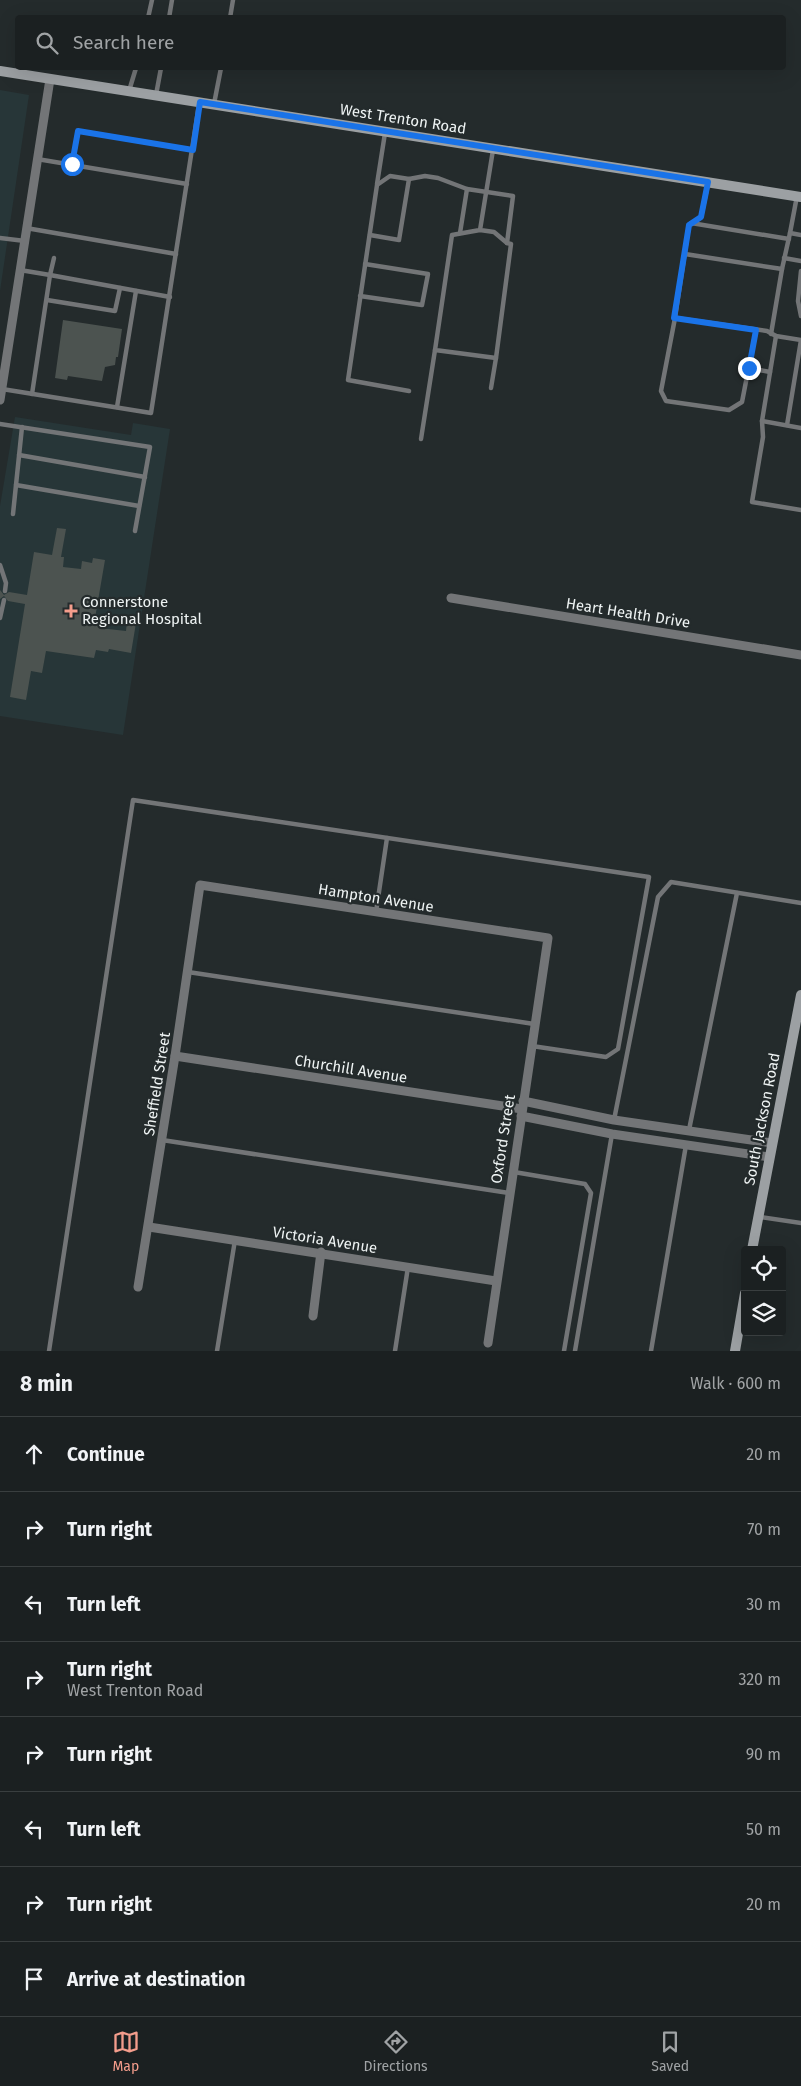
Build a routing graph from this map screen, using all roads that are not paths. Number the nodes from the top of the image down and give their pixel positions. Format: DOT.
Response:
graph roads {
  1 [pos="152,0"];
  2 [pos="172,0"];
  3 [pos="233,0"];
  4 [pos="149,15"];
  5 [pos="170,15"];
  6 [pos="230,15"];
  7 [pos="135,70"];
  8 [pos="161,70"];
  9 [pos="221,70"];
  10 [pos="0,71"];
  11 [pos="50,79"];
  12 [pos="129,91"];
  13 [pos="156,95"];
  14 [pos="200,102"];
  15 [pos="214,104"];
  16 [pos="385,131"];
  17 [pos="494,148"];
  18 [pos="193,150"];
  19 [pos="37,159"];
  20 [pos="72,164"];
  21 [pos="409,179"];
  22 [pos="708,182"];
  23 [pos="187,184"];
  24 [pos="377,185"];
  25 [pos="467,189"];
  26 [pos="486,192"];
  27 [pos="799,197"];
  28 [pos="692,223"];
  29 [pos="26,228"];
  30 [pos="480,230"];
  31 [pos="460,233"];
  32 [pos="370,235"];
  33 [pos="801,235"];
  34 [pos="790,236"];
  35 [pos="0,238"];
  36 [pos="24,241"];
  37 [pos="507,243"];
  38 [pos="176,254"];
  39 [pos="685,254"];
  40 [pos="54,258"];
  41 [pos="784,258"];
  42 [pos="801,261"];
  43 [pos="365,264"];
  44 [pos="782,269"];
  45 [pos="20,270"];
  46 [pos="801,271"];
  47 [pos="50,275"];
  48 [pos="120,288"];
  49 [pos="136,291"];
  50 [pos="360,296"];
  51 [pos="170,297"];
  52 [pos="47,300"];
  53 [pos="801,316"];
  54 [pos="674,318"];
  55 [pos="756,330"];
  56 [pos="774,335"];
  57 [pos="434,350"];
  58 [pos="496,358"];
  59 [pos="749,368"];
  60 [pos="770,372"];
  61 [pos="491,388"];
  62 [pos="2,389"];
  63 [pos="409,390"];
  64 [pos="32,394"];
  65 [pos="0,400"];
  66 [pos="117,407"];
  67 [pos="762,421"];
  68 [pos="0,424"];
  69 [pos="787,425"];
  70 [pos="22,427"];
  71 [pos="801,428"];
  72 [pos="421,439"];
  73 [pos="19,455"];
  74 [pos="145,477"];
  75 [pos="16,485"];
  76 [pos="140,506"];
  77 [pos="801,510"];
  78 [pos="13,514"];
  79 [pos="135,531"];
  80 [pos="0,565"];
  81 [pos="5,591"];
  82 [pos="451,598"];
  83 [pos="4,600"];
  84 [pos="0,618"];
  85 [pos="801,655"];
  86 [pos="387,838"];
  87 [pos="200,885"];
  88 [pos="737,892"];
  89 [pos="801,903"];
  90 [pos="376,912"];
  91 [pos="548,938"];
  92 [pos="188,972"];
  93 [pos="801,995"];
  94 [pos="534,1024"];
  95 [pos="531,1046"];
  96 [pos="175,1056"];
  97 [pos="522,1109"];
  98 [pos="614,1120"];
  99 [pos="688,1132"];
  100 [pos="612,1134"];
  101 [pos="162,1140"];
  102 [pos="772,1143"];
  103 [pos="686,1144"];
  104 [pos="770,1157"];
  105 [pos="512,1172"];
  106 [pos="509,1193"];
  107 [pos="758,1217"];
  108 [pos="801,1224"];
  109 [pos="149,1226"];
  110 [pos="235,1240"];
  111 [pos="753,1246"];
  112 [pos="321,1252"];
  113 [pos="408,1267"];
  114 [pos="496,1281"];
  115 [pos="138,1287"];
  116 [pos="313,1316"];
  117 [pos="741,1316"];
  118 [pos="488,1343"];
  119 [pos="49,1351"];
  120 [pos="217,1351"];
  121 [pos="395,1351"];
  122 [pos="564,1351"];
  123 [pos="575,1351"];
  124 [pos="651,1351"];
  125 [pos="735,1351"];
  1 -- 4 [label="lane"];
  2 -- 5 [label="lane"];
  3 -- 6 [label="lane"];
  7 -- 12 [label="lane"];
  8 -- 13 [label="lane"];
  9 -- 15 [label="lane"];
  10 -- 11 [label="main road, West Trenton Road"];
  11 -- 12 [label="main road, West Trenton Road"];
  11 -- 19 [label="street"];
  12 -- 13 [label="main road, West Trenton Road"];
  13 -- 14 [label="main road, West Trenton Road"];
  14 -- 15 [label="main road, West Trenton Road"];
  14 -- 18 [label="lane"];
  15 -- 16 [label="main road, West Trenton Road"];
  16 -- 17 [label="main road, West Trenton Road"];
  16 -- 24 [label="lane"];
  17 -- 22 [label="main road, West Trenton Road"];
  17 -- 26 [label="lane"];
  18 -- 20 [label="lane"];
  18 -- 23 [label="lane"];
  19 -- 20 [label="lane"];
  19 -- 29 [label="street"];
  20 -- 23 [label="lane"];
  21 -- 24 [label="lane"];
  21 -- 25 [label="lane"];
  21 -- 32 [label="lane"];
  22 -- 27 [label="main road, West Trenton Road"];
  22 -- 28 [label="lane"];
  23 -- 38 [label="lane"];
  24 -- 32 [label="lane"];
  25 -- 26 [label="lane"];
  25 -- 31 [label="lane"];
  26 -- 30 [label="lane"];
  26 -- 37 [label="lane"];
  27 -- 34 [label="lane"];
  28 -- 34 [label="lane"];
  28 -- 39 [label="lane"];
  29 -- 36 [label="street"];
  29 -- 38 [label="lane"];
  30 -- 31 [label="lane"];
  30 -- 37 [label="lane"];
  31 -- 57 [label="lane"];
  32 -- 43 [label="lane"];
  33 -- 34 [label="lane"];
  34 -- 41 [label="lane"];
  35 -- 36 [label="lane"];
  36 -- 45 [label="street"];
  37 -- 58 [label="lane"];
  38 -- 51 [label="lane"];
  39 -- 44 [label="lane"];
  39 -- 54 [label="lane"];
  40 -- 47 [label="lane"];
  41 -- 42 [label="lane"];
  41 -- 44 [label="lane"];
  43 -- 50 [label="lane"];
  43 -- 50 [label="lane"];
  44 -- 56 [label="lane"];
  45 -- 47 [label="lane"];
  45 -- 62 [label="street"];
  46 -- 53 [label="lane"];
  47 -- 48 [label="lane"];
  47 -- 52 [label="lane"];
  48 -- 49 [label="lane"];
  48 -- 52 [label="lane"];
  49 -- 51 [label="lane"];
  49 -- 66 [label="lane"];
  50 -- 63 [label="lane"];
  51 -- 66 [label="lane"];
  52 -- 64 [label="lane"];
  54 -- 55 [label="lane"];
  54 -- 59 [label="lane"];
  55 -- 56 [label="lane"];
  55 -- 59 [label="lane"];
  56 -- 60 [label="lane"];
  56 -- 69 [label="lane"];
  57 -- 58 [label="lane"];
  57 -- 72 [label="lane"];
  58 -- 61 [label="lane"];
  59 -- 60 [label="lane"];
  60 -- 67 [label="lane"];
  62 -- 64 [label="lane"];
  62 -- 65 [label="street"];
  64 -- 66 [label="lane"];
  67 -- 69 [label="lane"];
  67 -- 77 [label="lane"];
  68 -- 70 [label="lane"];
  69 -- 71 [label="lane"];
  70 -- 73 [label="lane"];
  70 -- 74 [label="lane"];
  73 -- 74 [label="lane"];
  73 -- 75 [label="lane"];
  74 -- 76 [label="lane"];
  75 -- 76 [label="lane"];
  75 -- 78 [label="lane"];
  76 -- 79 [label="lane"];
  80 -- 81 [label="lane"];
  82 -- 85 [label="street, Heart Health Drive"];
  83 -- 84 [label="lane"];
  86 -- 90 [label="lane"];
  86 -- 95 [label="lane"];
  86 -- 119 [label="lane"];
  87 -- 90 [label="street, Hampton Avenue"];
  87 -- 92 [label="street, Sheffield Street"];
  88 -- 89 [label="lane"];
  88 -- 98 [label="lane"];
  88 -- 99 [label="lane"];
  90 -- 91 [label="street, Hampton Avenue"];
  91 -- 94 [label="street, Oxford Street"];
  92 -- 94 [label="lane"];
  92 -- 96 [label="street, Sheffield Street"];
  93 -- 102 [label="main road, South Jackson Road"];
  94 -- 95 [label="street, Oxford Street"];
  95 -- 97 [label="street, Oxford Street"];
  96 -- 97 [label="street, Churchill Avenue"];
  96 -- 101 [label="street, Sheffield Street"];
  97 -- 98 [label="street, Churchill Avenue"];
  97 -- 100 [label="street, Churchill Avenue"];
  97 -- 105 [label="street, Oxford Street"];
  98 -- 99 [label="street, Churchill Avenue"];
  98 -- 100 [label="street"];
  99 -- 102 [label="street, Churchill Avenue"];
  99 -- 103 [label="street"];
  100 -- 103 [label="street, Churchill Avenue"];
  100 -- 123 [label="lane"];
  101 -- 106 [label="lane"];
  101 -- 109 [label="street, Sheffield Street"];
  102 -- 104 [label="main road, South Jackson Road"];
  103 -- 104 [label="street, Churchill Avenue"];
  103 -- 124 [label="lane"];
  104 -- 107 [label="main road, South Jackson Road"];
  105 -- 106 [label="street, Oxford Street"];
  105 -- 122 [label="lane"];
  106 -- 114 [label="street, Oxford Street"];
  107 -- 108 [label="lane"];
  107 -- 111 [label="main road, South Jackson Road"];
  109 -- 110 [label="street, Victoria Avenue"];
  109 -- 115 [label="street, Sheffield Street"];
  110 -- 112 [label="street, Victoria Avenue"];
  110 -- 120 [label="lane"];
  112 -- 113 [label="street, Victoria Avenue"];
  112 -- 116 [label="street"];
  113 -- 114 [label="street, Victoria Avenue"];
  113 -- 121 [label="lane"];
  114 -- 118 [label="street, Oxford Street"];
  117 -- 125 [label="main road"];
}
